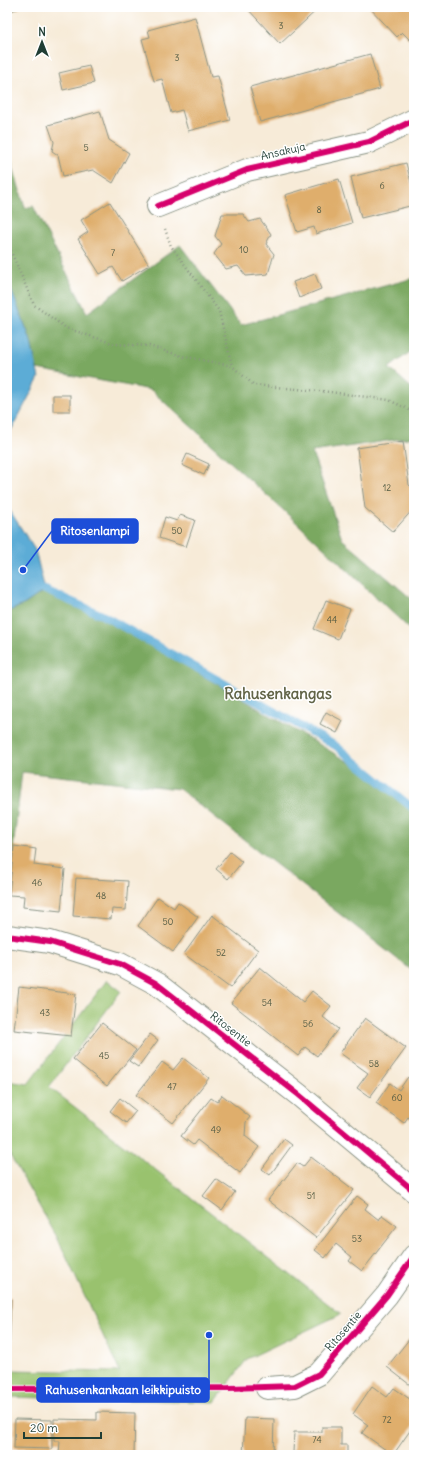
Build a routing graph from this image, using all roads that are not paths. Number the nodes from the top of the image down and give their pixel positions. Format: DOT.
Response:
graph roads {
  1 [pos="414,120"];
  2 [pos="158,206"];
  3 [pos="7,936"];
  4 [pos="414,1191"];
  5 [pos="414,1256"];
  6 [pos="267,1388"];
  1 -- 2 [label="street, Ansakuja"];
  3 -- 4 [label="street, Ritosentie"];
  5 -- 6 [label="street, Ritosentie"];
}
